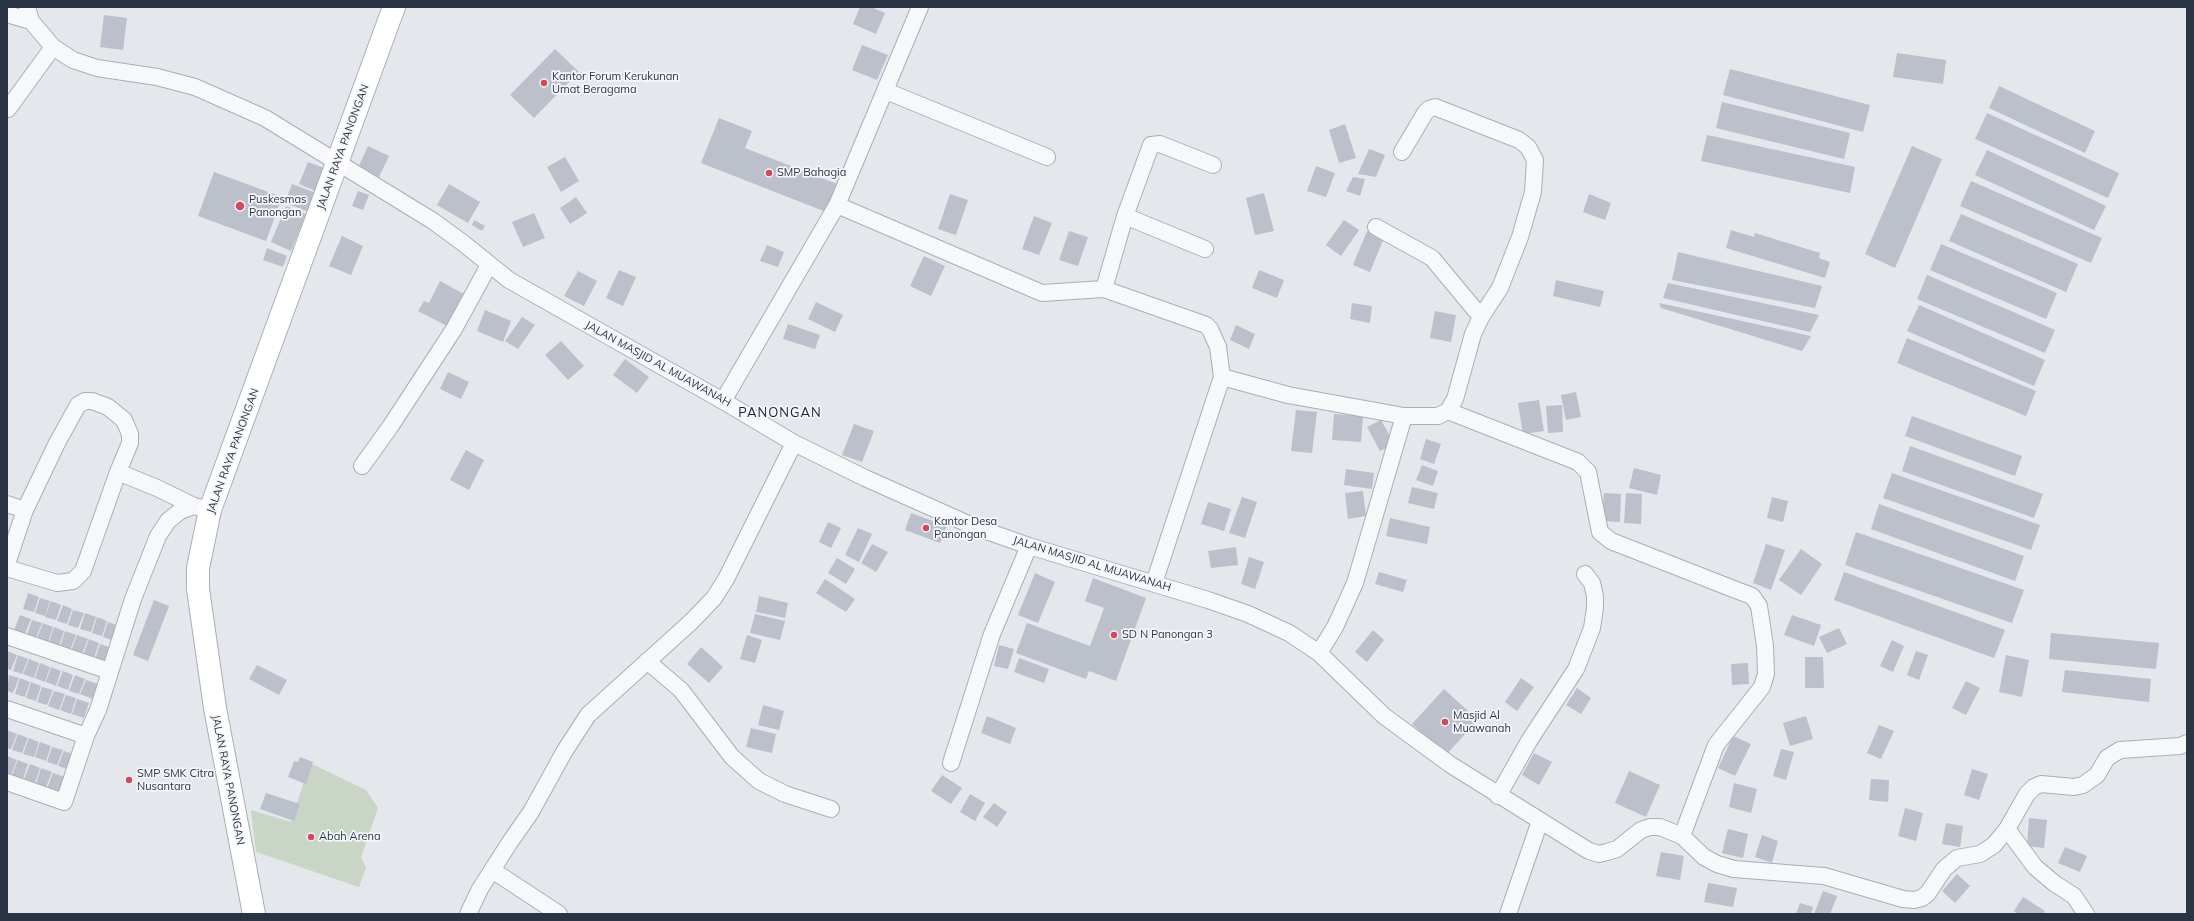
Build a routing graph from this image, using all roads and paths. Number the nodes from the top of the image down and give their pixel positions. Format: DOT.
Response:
graph roads {
  1 [pos="394,7"];
  2 [pos="920,7"];
  3 [pos="7,14"];
  4 [pos="29,14"];
  5 [pos="53,47"];
  6 [pos="886,91"];
  7 [pos="8,109"];
  8 [pos="1402,152"];
  9 [pos="1047,157"];
  10 [pos="337,163"];
  11 [pos="1213,165"];
  12 [pos="837,205"];
  13 [pos="1125,216"];
  14 [pos="1376,227"];
  15 [pos="1205,249"];
  16 [pos="489,265"];
  17 [pos="1104,289"];
  18 [pos="1481,316"];
  19 [pos="1222,377"];
  20 [pos="723,400"];
  21 [pos="1448,411"];
  22 [pos="1404,416"];
  23 [pos="794,443"];
  24 [pos="362,466"];
  25 [pos="118,472"];
  26 [pos="7,504"];
  27 [pos="202,508"];
  28 [pos="25,510"];
  29 [pos="1029,546"];
  30 [pos="7,564"];
  31 [pos="7,568"];
  32 [pos="1585,574"];
  33 [pos="1154,583"];
  34 [pos="7,636"];
  35 [pos="1319,653"];
  36 [pos="647,660"];
  37 [pos="109,671"];
  38 [pos="7,709"];
  39 [pos="86,736"];
  40 [pos="2187,743"];
  41 [pos="951,763"];
  42 [pos="7,782"];
  43 [pos="1498,796"];
  44 [pos="831,809"];
  45 [pos="1540,821"];
  46 [pos="2007,829"];
  47 [pos="1682,836"];
  48 [pos="492,870"];
  49 [pos="254,914"];
  50 [pos="468,914"];
  51 [pos="559,914"];
  52 [pos="1508,914"];
  53 [pos="2086,914"];
  1 -- 10 [label="main road, JALAN RAYA PANONGAN"];
  2 -- 6 [label="street"];
  3 -- 4 [label="street"];
  4 -- 5 [label="street, JALAN MASJID AL MUAWANAH"];
  5 -- 7 [label="street"];
  5 -- 10 [label="street, JALAN MASJID AL MUAWANAH"];
  6 -- 9 [label="street"];
  6 -- 12 [label="street"];
  8 -- 18 [label="street"];
  10 -- 16 [label="street, JALAN MASJID AL MUAWANAH"];
  10 -- 27 [label="main road, JALAN RAYA PANONGAN"];
  11 -- 13 [label="street"];
  12 -- 17 [label="street"];
  12 -- 20 [label="street"];
  13 -- 15 [label="street"];
  13 -- 17 [label="street"];
  14 -- 18 [label="street"];
  16 -- 20 [label="street, JALAN MASJID AL MUAWANAH"];
  16 -- 24 [label="street"];
  17 -- 19 [label="street"];
  18 -- 21 [label="street"];
  19 -- 22 [label="street"];
  19 -- 33 [label="street"];
  20 -- 23 [label="street, JALAN MASJID AL MUAWANAH"];
  21 -- 22 [label="street"];
  21 -- 47 [label="street"];
  22 -- 35 [label="street"];
  23 -- 29 [label="street, JALAN MASJID AL MUAWANAH"];
  23 -- 36 [label="street"];
  25 -- 27 [label="street"];
  25 -- 28 [label="street"];
  25 -- 31 [label="street"];
  26 -- 28 [label="street"];
  27 -- 37 [label="street"];
  27 -- 49 [label="main road, JALAN RAYA PANONGAN"];
  28 -- 30 [label="street"];
  29 -- 33 [label="street, JALAN MASJID AL MUAWANAH"];
  29 -- 41 [label="street"];
  32 -- 43 [label="street"];
  33 -- 35 [label="street, JALAN MASJID AL MUAWANAH"];
  34 -- 37 [label="street"];
  35 -- 43 [label="street, JALAN MASJID AL MUAWANAH"];
  36 -- 44 [label="street"];
  36 -- 48 [label="street"];
  37 -- 39 [label="street"];
  38 -- 39 [label="street"];
  39 -- 42 [label="street"];
  40 -- 46 [label="street, JALAN MASJID AL MUAWANAH"];
  43 -- 45 [label="street, JALAN MASJID AL MUAWANAH"];
  45 -- 47 [label="street, JALAN MASJID AL MUAWANAH"];
  45 -- 52 [label="street"];
  46 -- 47 [label="street, JALAN MASJID AL MUAWANAH"];
  46 -- 53 [label="street"];
  48 -- 50 [label="street"];
  48 -- 51 [label="street"];
}
